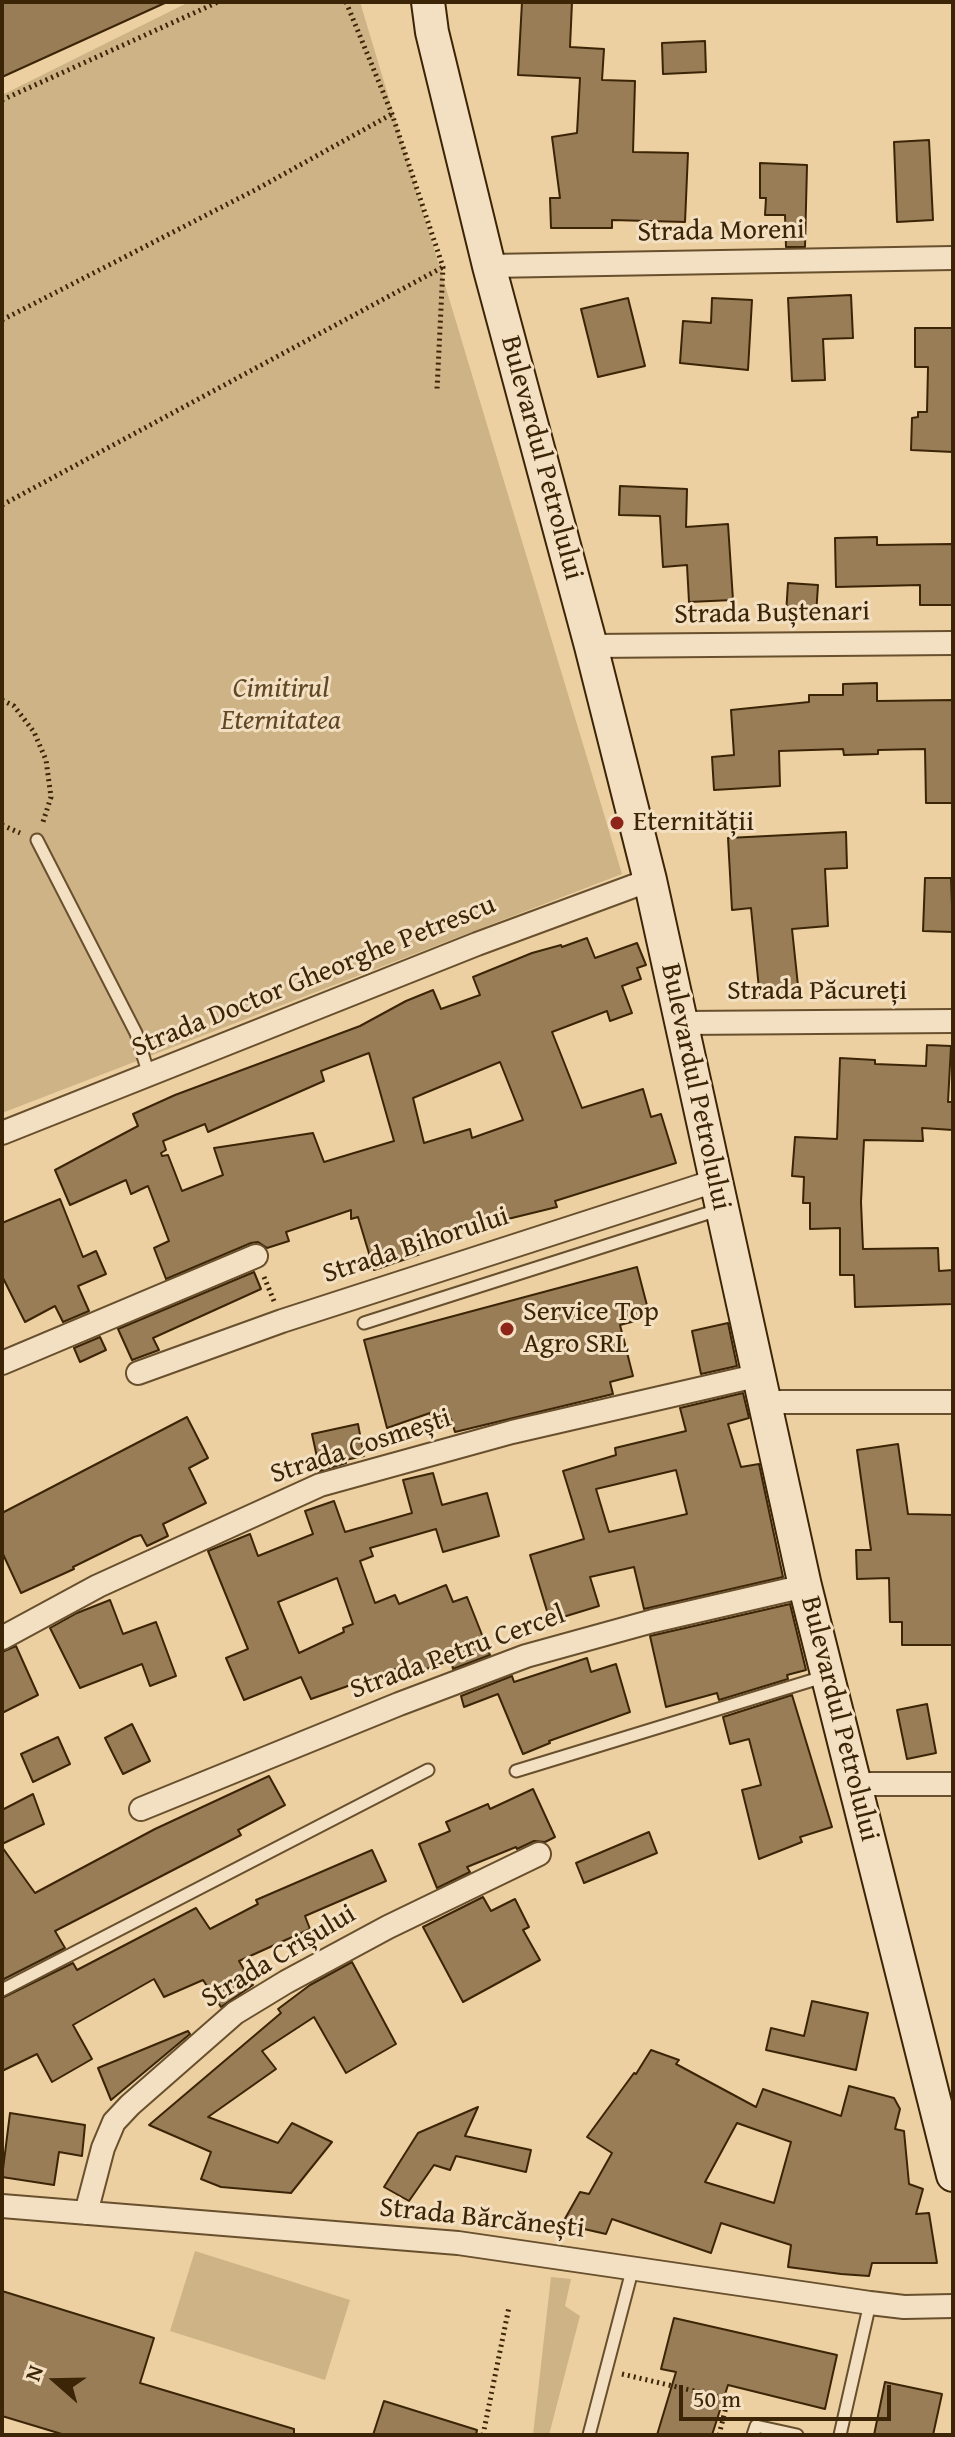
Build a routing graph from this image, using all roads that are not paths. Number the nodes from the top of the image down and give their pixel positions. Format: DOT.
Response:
graph roads {
  1 [pos="428,2"];
  2 [pos="953,258"];
  3 [pos="489,266"];
  4 [pos="953,643"];
  5 [pos="591,646"];
  6 [pos="37,840"];
  7 [pos="650,880"];
  8 [pos="953,1021"];
  9 [pos="682,1023"];
  10 [pos="149,1075"];
  11 [pos="2,1133"];
  12 [pos="718,1195"];
  13 [pos="256,1256"];
  14 [pos="364,1323"];
  15 [pos="2,1363"];
  16 [pos="138,1373"];
  17 [pos="763,1388"];
  18 [pos="953,1402"];
  19 [pos="805,1586"];
  20 [pos="2,1638"];
  21 [pos="828,1676"];
  22 [pos="428,1770"];
  23 [pos="516,1771"];
  24 [pos="855,1784"];
  25 [pos="953,1784"];
  26 [pos="141,1809"];
  27 [pos="539,1854"];
  28 [pos="2,1990"];
  29 [pos="952,2168"];
  30 [pos="2,2206"];
  31 [pos="86,2213"];
  32 [pos="633,2267"];
  33 [pos="870,2303"];
  34 [pos="953,2306"];
  35 [pos="589,2435"];
  36 [pos="753,2435"];
  37 [pos="797,2435"];
  38 [pos="840,2435"];
  1 -- 3 [label="street, Bulevardul Petrolului"];
  2 -- 3 [label="street, Strada Moreni"];
  3 -- 5 [label="street, Bulevardul Petrolului"];
  4 -- 5 [label="street, Strada Buștenari"];
  5 -- 7 [label="street, Bulevardul Petrolului"];
  6 -- 10 [label="lane"];
  7 -- 9 [label="street, Bulevardul Petrolului"];
  7 -- 10 [label="street, Strada Doctor Gheorghe Petrescu"];
  8 -- 9 [label="street, Strada Păcureți"];
  9 -- 12 [label="street, Bulevardul Petrolului"];
  10 -- 11 [label="street, Strada Doctor Gheorghe Petrescu"];
  12 -- 14 [label="lane"];
  12 -- 16 [label="street, Strada Bihorului"];
  12 -- 17 [label="street, Bulevardul Petrolului"];
  13 -- 15 [label="street"];
  17 -- 18 [label="street, Strada Cosmești"];
  17 -- 19 [label="street, Bulevardul Petrolului"];
  17 -- 20 [label="street, Strada Cosmești"];
  19 -- 21 [label="street, Bulevardul Petrolului"];
  19 -- 26 [label="street, Strada Petru Cercel"];
  21 -- 23 [label="lane"];
  21 -- 24 [label="street, Bulevardul Petrolului"];
  22 -- 28 [label="lane"];
  24 -- 25 [label="street"];
  24 -- 29 [label="street, Bulevardul Petrolului"];
  27 -- 31 [label="street, Strada Crișului"];
  30 -- 31 [label="street, Strada Bărcănești"];
  31 -- 32 [label="street, Strada Bărcănești"];
  32 -- 33 [label="street, Strada Bărcănești"];
  32 -- 35 [label="lane"];
  33 -- 34 [label="street, Strada Bărcănești"];
  33 -- 38 [label="lane"];
  36 -- 37 [label="lane"];
}
